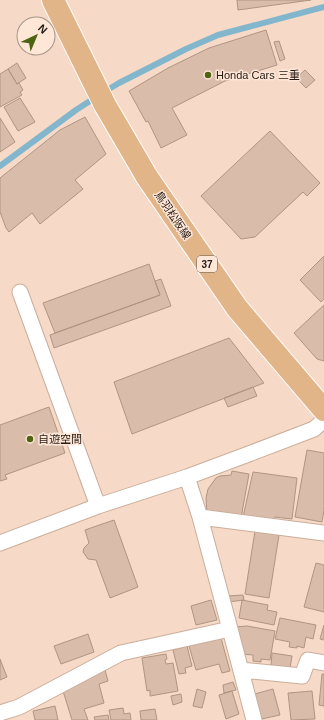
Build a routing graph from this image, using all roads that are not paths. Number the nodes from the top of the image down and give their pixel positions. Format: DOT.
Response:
graph roads {
  1 [pos="53,0"];
  2 [pos="20,292"];
  3 [pos="324,410"];
  4 [pos="324,420"];
  5 [pos="187,477"];
  6 [pos="98,506"];
  7 [pos="200,517"];
  8 [pos="324,533"];
  9 [pos="0,543"];
  10 [pos="230,628"];
  11 [pos="324,663"];
  12 [pos="241,670"];
  13 [pos="0,713"];
  14 [pos="254,720"];
  1 -- 3 [label="main road, 鳥羽松阪線 / 37"];
  2 -- 6 [label="street"];
  4 -- 5 [label="street"];
  5 -- 6 [label="street"];
  5 -- 7 [label="street"];
  6 -- 9 [label="street"];
  7 -- 8 [label="street"];
  7 -- 10 [label="street"];
  10 -- 12 [label="street"];
  10 -- 13 [label="street"];
  11 -- 12 [label="street"];
  12 -- 14 [label="street"];
}
